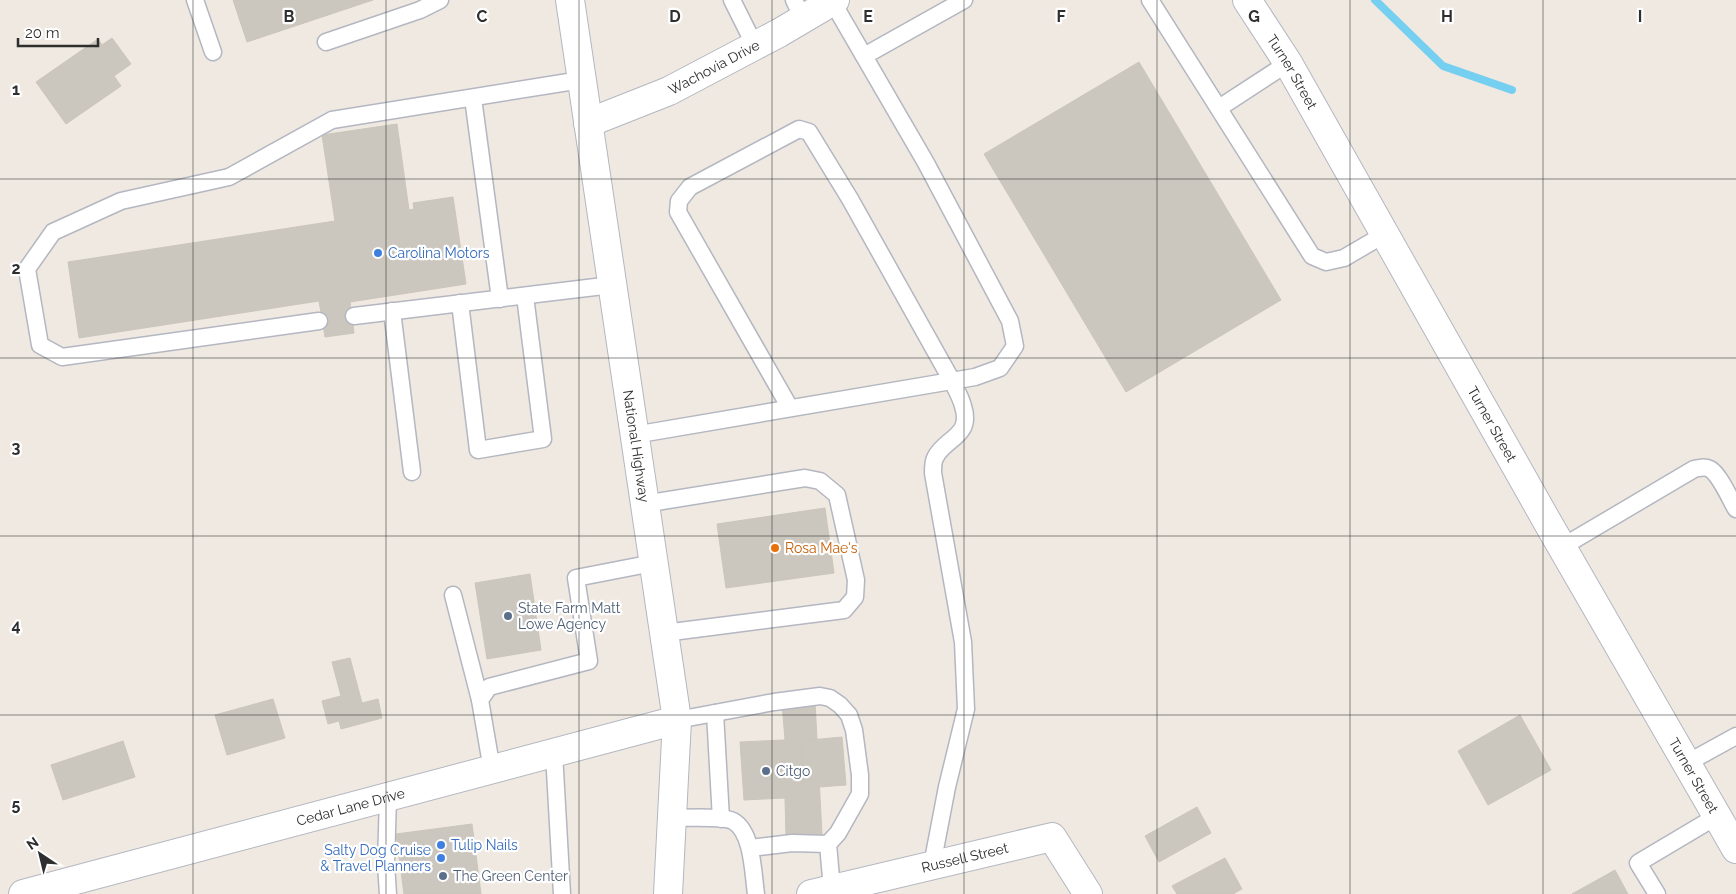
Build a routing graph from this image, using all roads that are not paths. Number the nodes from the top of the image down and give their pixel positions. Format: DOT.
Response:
graph roads {
  1 [pos="196,0"];
  2 [pos="440,0"];
  3 [pos="570,0"];
  4 [pos="732,0"];
  5 [pos="964,0"];
  6 [pos="1150,0"];
  7 [pos="1248,0"];
  8 [pos="834,1"];
  9 [pos="798,10"];
  10 [pos="326,42"];
  11 [pos="755,46"];
  12 [pos="213,52"];
  13 [pos="864,56"];
  14 [pos="1288,63"];
  15 [pos="581,80"];
  16 [pos="473,98"];
  17 [pos="1219,108"];
  18 [pos="588,123"];
  19 [pos="1385,234"];
  20 [pos="612,286"];
  21 [pos="525,296"];
  22 [pos="500,299"];
  23 [pos="460,303"];
  24 [pos="392,312"];
  25 [pos="354,316"];
  26 [pos="319,320"];
  27 [pos="952,381"];
  28 [pos="790,408"];
  29 [pos="634,435"];
  30 [pos="412,472"];
  31 [pos="644,504"];
  32 [pos="1736,509"];
  33 [pos="1562,547"];
  34 [pos="653,563"];
  35 [pos="453,595"];
  36 [pos="664,633"];
  37 [pos="480,700"];
  38 [pos="715,713"];
  39 [pos="677,720"];
  40 [pos="1736,736"];
  41 [pos="554,753"];
  42 [pos="1687,763"];
  43 [pos="492,770"];
  44 [pos="388,797"];
  45 [pos="1717,816"];
  46 [pos="670,818"];
  47 [pos="721,819"];
  48 [pos="828,844"];
  49 [pos="750,848"];
  50 [pos="1736,849"];
  51 [pos="932,865"];
  52 [pos="822,892"];
  53 [pos="23,894"];
  54 [pos="388,894"];
  55 [pos="562,894"];
  56 [pos="668,894"];
  57 [pos="756,894"];
  58 [pos="1088,894"];
  59 [pos="1657,894"];
  1 -- 12 [label="lane"];
  2 -- 10 [label="lane"];
  3 -- 15 [label="street, National Highway"];
  4 -- 11 [label="lane"];
  5 -- 13 [label="lane"];
  6 -- 17 [label="lane"];
  7 -- 14 [label="street, Turner Street"];
  8 -- 9 [label="street, Wachovia Drive"];
  8 -- 13 [label="lane"];
  9 -- 11 [label="street, Wachovia Drive"];
  11 -- 18 [label="street, Wachovia Drive"];
  13 -- 27 [label="lane"];
  14 -- 17 [label="lane"];
  14 -- 19 [label="street, Turner Street"];
  15 -- 16 [label="lane"];
  15 -- 18 [label="street, National Highway"];
  16 -- 22 [label="lane"];
  16 -- 26 [label="lane"];
  17 -- 19 [label="lane"];
  18 -- 20 [label="street, National Highway"];
  19 -- 33 [label="street, Turner Street"];
  20 -- 21 [label="lane"];
  20 -- 29 [label="street, National Highway"];
  21 -- 22 [label="lane"];
  21 -- 23 [label="lane"];
  22 -- 23 [label="lane"];
  23 -- 24 [label="lane"];
  24 -- 25 [label="lane"];
  24 -- 30 [label="lane"];
  27 -- 28 [label="lane"];
  27 -- 28 [label="lane"];
  27 -- 51 [label="lane"];
  28 -- 29 [label="lane"];
  29 -- 31 [label="street, National Highway"];
  31 -- 34 [label="street, National Highway"];
  31 -- 36 [label="lane"];
  32 -- 33 [label="lane"];
  33 -- 42 [label="street, Turner Street"];
  34 -- 36 [label="street, National Highway"];
  34 -- 37 [label="lane"];
  35 -- 37 [label="lane"];
  36 -- 39 [label="street, National Highway"];
  37 -- 43 [label="lane"];
  38 -- 39 [label="lane"];
  38 -- 47 [label="lane"];
  38 -- 48 [label="lane"];
  39 -- 41 [label="street, Cedar Lane Drive"];
  39 -- 46 [label="street, National Highway"];
  40 -- 42 [label="lane"];
  41 -- 43 [label="street, Cedar Lane Drive"];
  41 -- 55 [label="lane"];
  42 -- 45 [label="street, Turner Street"];
  43 -- 44 [label="street, Cedar Lane Drive"];
  44 -- 53 [label="street, Cedar Lane Drive"];
  44 -- 54 [label="lane"];
  45 -- 50 [label="street, Turner Street"];
  45 -- 59 [label="lane"];
  46 -- 47 [label="lane"];
  46 -- 56 [label="street, National Highway"];
  47 -- 49 [label="lane"];
  48 -- 49 [label="lane"];
  48 -- 52 [label="lane"];
  49 -- 57 [label="lane"];
  51 -- 52 [label="street, Russell Street"];
  51 -- 58 [label="street, Russell Street"];
}
